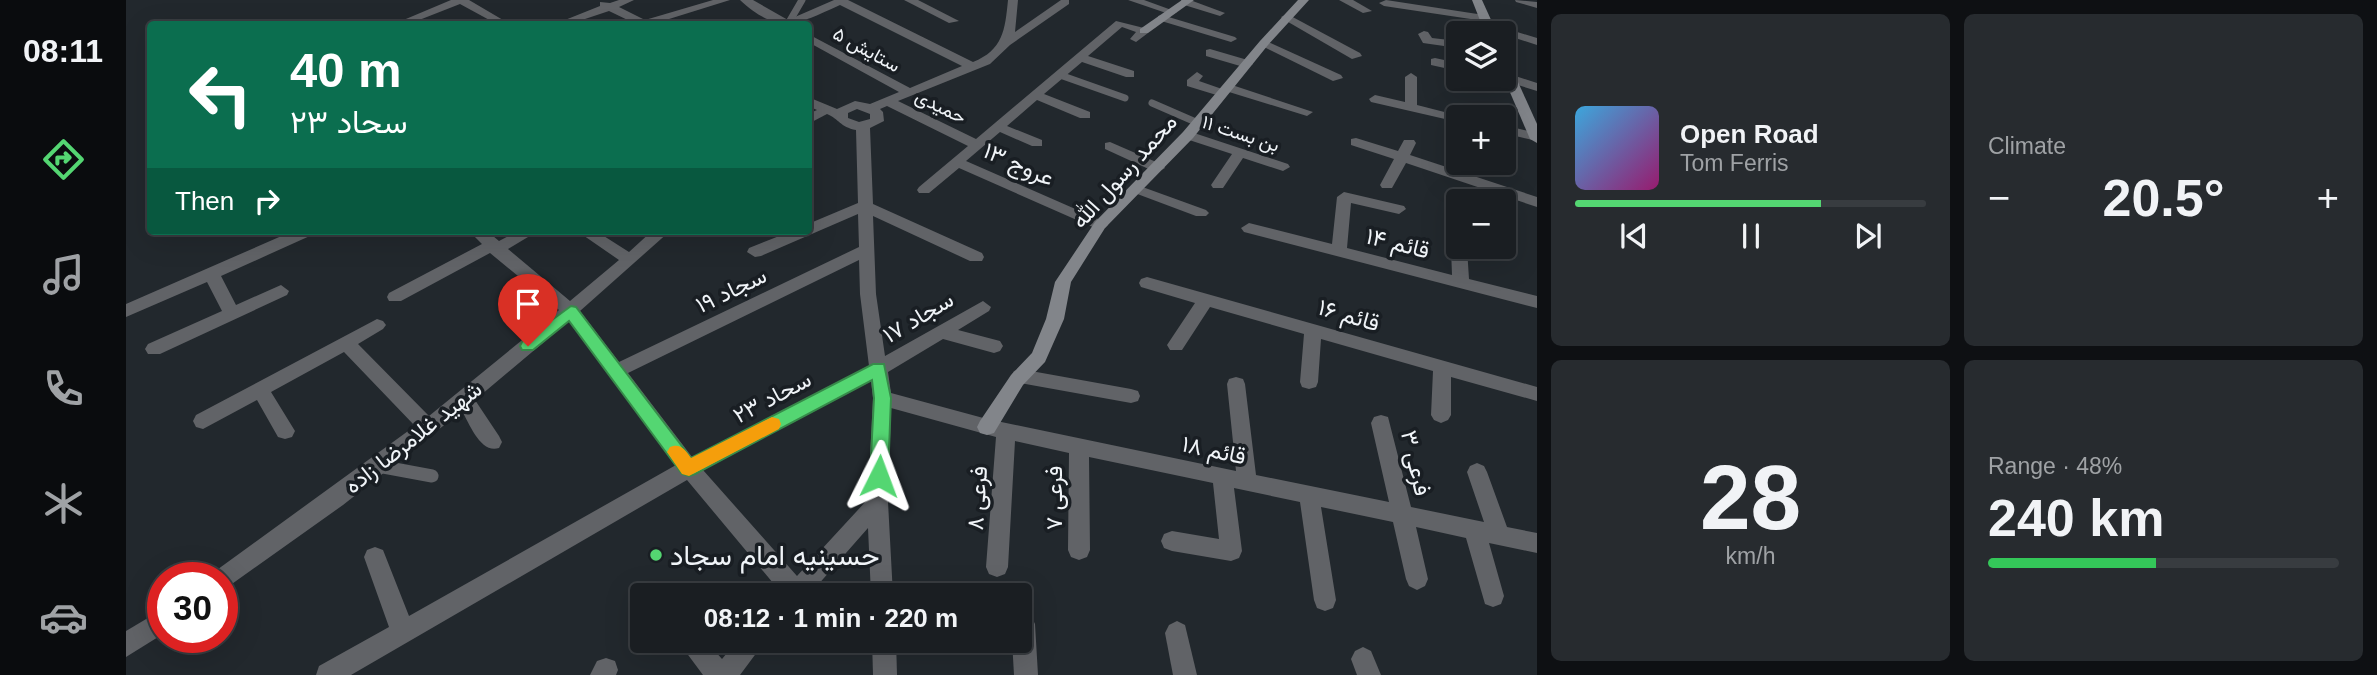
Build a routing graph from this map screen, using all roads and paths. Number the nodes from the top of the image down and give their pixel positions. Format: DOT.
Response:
graph roads {
  1 [pos="461,0"];
  2 [pos="595,0"];
  3 [pos="629,0"];
  4 [pos="725,0"];
  5 [pos="745,0"];
  6 [pos="802,0"];
  7 [pos="909,0"];
  8 [pos="1013,0"];
  9 [pos="1133,0"];
  10 [pos="1304,0"];
  11 [pos="1344,0"];
  12 [pos="1477,0"];
  13 [pos="1520,0"];
  14 [pos="842,1"];
  15 [pos="1187,1"];
  16 [pos="1065,2"];
  17 [pos="1384,3"];
  18 [pos="1537,5"];
  19 [pos="608,6"];
  20 [pos="1367,11"];
  21 [pos="1220,13"];
  22 [pos="1167,15"];
  23 [pos="418,17"];
  24 [pos="1287,18"];
  25 [pos="497,20"];
  26 [pos="408,21"];
  27 [pos="424,21"];
  28 [pos="569,21"];
  29 [pos="638,21"];
  30 [pos="654,21"];
  31 [pos="783,21"];
  32 [pos="790,21"];
  33 [pos="795,21"];
  34 [pos="953,21"];
  35 [pos="1469,21"];
  36 [pos="1486,21"];
  37 [pos="1516,35"];
  38 [pos="1426,37"];
  39 [pos="812,39"];
  40 [pos="1231,39"];
  41 [pos="1446,42"];
  42 [pos="1537,42"];
  43 [pos="1008,43"];
  44 [pos="1264,43"];
  45 [pos="1210,53"];
  46 [pos="1356,56"];
  47 [pos="1080,57"];
  48 [pos="1435,62"];
  49 [pos="1247,64"];
  50 [pos="1446,64"];
  51 [pos="973,67"];
  52 [pos="1130,74"];
  53 [pos="1060,75"];
  54 [pos="1411,77"];
  55 [pos="1337,78"];
  56 [pos="1516,79"];
  57 [pos="1194,80"];
  58 [pos="1537,87"];
  59 [pos="1226,90"];
  60 [pos="1514,91"];
  61 [pos="909,92"];
  62 [pos="1035,95"];
  63 [pos="1125,98"];
  64 [pos="1375,99"];
  65 [pos="887,101"];
  66 [pos="812,103"];
  67 [pos="1152,103"];
  68 [pos="1411,107"];
  69 [pos="872,108"];
  70 [pos="827,109"];
  71 [pos="1307,111"];
  72 [pos="840,115"];
  73 [pos="1085,115"];
  74 [pos="1446,115"];
  75 [pos="812,118"];
  76 [pos="863,126"];
  77 [pos="999,127"];
  78 [pos="1193,129"];
  79 [pos="1516,132"];
  80 [pos="1537,138"];
  81 [pos="1356,142"];
  82 [pos="1037,143"];
  83 [pos="1409,143"];
  84 [pos="977,145"];
  85 [pos="1110,146"];
  86 [pos="1240,152"];
  87 [pos="1400,156"];
  88 [pos="957,162"];
  89 [pos="1283,167"];
  90 [pos="1158,168"];
  91 [pos="1218,185"];
  92 [pos="1387,185"];
  93 [pos="1137,189"];
  94 [pos="925,190"];
  95 [pos="1537,202"];
  96 [pos="865,206"];
  97 [pos="1399,209"];
  98 [pos="1201,213"];
  99 [pos="1100,225"];
  100 [pos="812,228"];
  101 [pos="1248,228"];
  102 [pos="298,235"];
  103 [pos="481,235"];
  104 [pos="521,235"];
  105 [pos="591,235"];
  106 [pos="658,235"];
  107 [pos="795,235"];
  108 [pos="494,247"];
  109 [pos="866,250"];
  110 [pos="1339,251"];
  111 [pos="755,252"];
  112 [pos="976,257"];
  113 [pos="1460,259"];
  114 [pos="630,260"];
  115 [pos="211,274"];
  116 [pos="1147,283"];
  117 [pos="1461,283"];
  118 [pos="281,291"];
  119 [pos="395,297"];
  120 [pos="1206,300"];
  121 [pos="1537,302"];
  122 [pos="983,307"];
  123 [pos="126,311"];
  124 [pos="571,311"];
  125 [pos="232,313"];
  126 [pos="377,325"];
  127 [pos="1313,330"];
  128 [pos="941,332"];
  129 [pos="345,342"];
  130 [pos="1177,345"];
  131 [pos="994,346"];
  132 [pos="154,349"];
  133 [pos="1442,367"];
  134 [pos="878,369"];
  135 [pos="617,371"];
  136 [pos="1020,376"];
  137 [pos="1309,382"];
  138 [pos="1236,384"];
  139 [pos="260,390"];
  140 [pos="1537,394"];
  141 [pos="1131,396"];
  142 [pos="463,398"];
  143 [pos="882,398"];
  144 [pos="1441,415"];
  145 [pos="203,421"];
  146 [pos="1381,422"];
  147 [pos="428,427"];
  148 [pos="996,429"];
  149 [pos="285,431"];
  150 [pos="492,442"];
  151 [pos="1079,447"];
  152 [pos="378,466"];
  153 [pos="689,468"];
  154 [pos="1477,472"];
  155 [pos="432,477"];
  156 [pos="1222,477"];
  157 [pos="1247,482"];
  158 [pos="1309,495"];
  159 [pos="878,502"];
  160 [pos="1403,515"];
  161 [pos="1475,530"];
  162 [pos="1500,536"];
  163 [pos="1172,541"];
  164 [pos="1537,543"];
  165 [pos="1079,550"];
  166 [pos="375,557"];
  167 [pos="238,568"];
  168 [pos="997,568"];
  169 [pos="1416,579"];
  170 [pos="786,583"];
  171 [pos="805,583"];
  172 [pos="881,583"];
  173 [pos="1493,596"];
  174 [pos="1325,600"];
  175 [pos="147,631"];
  176 [pos="403,632"];
  177 [pos="1177,633"];
  178 [pos="126,645"];
  179 [pos="701,653"];
  180 [pos="742,653"];
  181 [pos="884,653"];
  182 [pos="1025,653"];
  183 [pos="328,675"];
  184 [pos="721,675"];
  185 [pos="885,675"];
  186 [pos="1026,675"];
  187 [pos="1185,675"];
  1 -- 23 [label="street"];
  1 -- 25 [label="street"];
  2 -- 19 [label="street"];
  3 -- 19 [label="street"];
  4 -- 30 [label="street"];
  5 -- 31 [label="street"];
  6 -- 32 [label="lane"];
  7 -- 34 [label="street"];
  8 -- 43 [label="street"];
  9 -- 22 [label="street"];
  10 -- 24 [label="street, محمد رسول الله"];
  11 -- 20 [label="street"];
  12 -- 36 [label="street"];
  13 -- 18 [label="street"];
  14 -- 33 [label="street"];
  14 -- 51 [label="street"];
  15 -- 21 [label="street"];
  15 -- 22 [label="street"];
  16 -- 43 [label="street"];
  17 -- 35 [label="street"];
  19 -- 28 [label="street"];
  19 -- 29 [label="street"];
  22 -- 40 [label="street"];
  22 -- 47 [label="street"];
  23 -- 26 [label="street"];
  23 -- 27 [label="street"];
  24 -- 44 [label="street, محمد رسول الله"];
  24 -- 46 [label="street"];
  37 -- 42 [label="street"];
  38 -- 41 [label="street"];
  39 -- 61 [label="street, ستایش ۵"];
  43 -- 51 [label="street"];
  44 -- 49 [label="street, محمد رسول الله"];
  44 -- 55 [label="street"];
  45 -- 49 [label="street"];
  47 -- 52 [label="street"];
  47 -- 53 [label="street"];
  48 -- 50 [label="street"];
  49 -- 59 [label="street, محمد رسول الله"];
  51 -- 61 [label="street"];
  53 -- 62 [label="street"];
  53 -- 63 [label="lane"];
  54 -- 68 [label="street"];
  56 -- 58 [label="street"];
  57 -- 59 [label="street"];
  59 -- 71 [label="street"];
  59 -- 78 [label="street, محمد رسول الله"];
  60 -- 80 [label="street"];
  61 -- 65 [label="street"];
  62 -- 73 [label="street"];
  62 -- 77 [label="street"];
  64 -- 68 [label="street"];
  65 -- 69 [label="street"];
  65 -- 84 [label="street, حمیدی"];
  66 -- 70 [label="street"];
  67 -- 78 [label="lane"];
  68 -- 74 [label="street"];
  69 -- 72 [label="street"];
  69 -- 76 [label="street"];
  70 -- 72 [label="street"];
  70 -- 75 [label="street"];
  72 -- 76 [label="street"];
  76 -- 96 [label="street"];
  77 -- 82 [label="street"];
  77 -- 84 [label="street"];
  78 -- 86 [label="street, بن بست ۱۱"];
  78 -- 90 [label="street, محمد رسول الله"];
  79 -- 80 [label="street"];
  81 -- 87 [label="street"];
  83 -- 87 [label="street"];
  84 -- 88 [label="street"];
  85 -- 90 [label="street"];
  86 -- 89 [label="street, بن بست ۱۱"];
  86 -- 91 [label="street"];
  87 -- 92 [label="street"];
  87 -- 95 [label="street"];
  88 -- 94 [label="street"];
  88 -- 99 [label="street, عروج ۱۳"];
  90 -- 93 [label="street, محمد رسول الله"];
  93 -- 98 [label="street"];
  93 -- 99 [label="street, محمد رسول الله"];
  96 -- 100 [label="street"];
  96 -- 109 [label="street"];
  96 -- 112 [label="street"];
  97 -- 110 [label="street"];
  99 -- 136 [label="street, محمد رسول الله"];
  101 -- 110 [label="street, قائم ۱۴"];
  102 -- 115 [label="street"];
  103 -- 108 [label="street"];
  104 -- 108 [label="street"];
  105 -- 114 [label="street"];
  106 -- 114 [label="street, شهید غلامرضا زاده"];
  107 -- 111 [label="street"];
  108 -- 119 [label="street"];
  108 -- 124 [label="street"];
  109 -- 134 [label="street"];
  109 -- 135 [label="street, سجاد ۱۹"];
  110 -- 117 [label="street, قائم ۱۴"];
  113 -- 117 [label="street"];
  114 -- 124 [label="street, شهید غلامرضا زاده"];
  115 -- 123 [label="street"];
  115 -- 125 [label="street"];
  116 -- 120 [label="street, قائم ۱۶"];
  117 -- 121 [label="street, قائم ۱۴"];
  118 -- 125 [label="street"];
  120 -- 127 [label="street, قائم ۱۶"];
  120 -- 130 [label="street"];
  122 -- 128 [label="street, سجاد ۱۷"];
  124 -- 135 [label="street"];
  124 -- 142 [label="street, شهید غلامرضا زاده"];
  125 -- 132 [label="street"];
  126 -- 129 [label="street"];
  127 -- 133 [label="street, قائم ۱۶"];
  127 -- 137 [label="street"];
  128 -- 131 [label="street"];
  128 -- 134 [label="street, سجاد ۱۷"];
  129 -- 139 [label="street"];
  129 -- 147 [label="street"];
  133 -- 140 [label="street, قائم ۱۶"];
  133 -- 144 [label="street"];
  134 -- 143 [label="street"];
  134 -- 153 [label="street, سحاد ۲۳"];
  135 -- 153 [label="street"];
  136 -- 141 [label="street"];
  136 -- 148 [label="street, محمد رسول الله"];
  138 -- 157 [label="street"];
  139 -- 145 [label="street"];
  139 -- 149 [label="street"];
  142 -- 147 [label="street, شهید غلامرضا زاده"];
  142 -- 150 [label="street"];
  143 -- 148 [label="street, قائم ۱۸"];
  143 -- 159 [label="street"];
  146 -- 160 [label="street, فرعی ۳"];
  147 -- 152 [label="street, شهید غلامرضا زاده"];
  148 -- 151 [label="street, قائم ۱۸"];
  148 -- 168 [label="street, فرعی ۸"];
  151 -- 156 [label="street, قائم ۱۸"];
  151 -- 165 [label="street, فرعی ۷"];
  152 -- 155 [label="lane"];
  152 -- 167 [label="street, شهید غلامرضا زاده"];
  153 -- 170 [label="street"];
  153 -- 176 [label="street, سحاد ۲۳"];
  154 -- 162 [label="street"];
  156 -- 157 [label="street, قائم ۱۸"];
  156 -- 163 [label="street"];
  157 -- 158 [label="street, قائم ۱۸"];
  158 -- 160 [label="street, قائم ۱۸"];
  158 -- 174 [label="street"];
  159 -- 171 [label="street"];
  159 -- 172 [label="street"];
  160 -- 161 [label="street, قائم ۱۸"];
  160 -- 169 [label="street, فرعی ۳"];
  161 -- 162 [label="street, قائم ۱۸"];
  161 -- 173 [label="street"];
  162 -- 164 [label="street, قائم ۱۸"];
  166 -- 176 [label="street"];
  175 -- 178 [label="street"];
  176 -- 183 [label="street, سحاد ۲۳"];
  177 -- 187 [label="street"];
  179 -- 184 [label="street"];
  180 -- 184 [label="street"];
  181 -- 185 [label="street"];
  182 -- 186 [label="street"];
}
